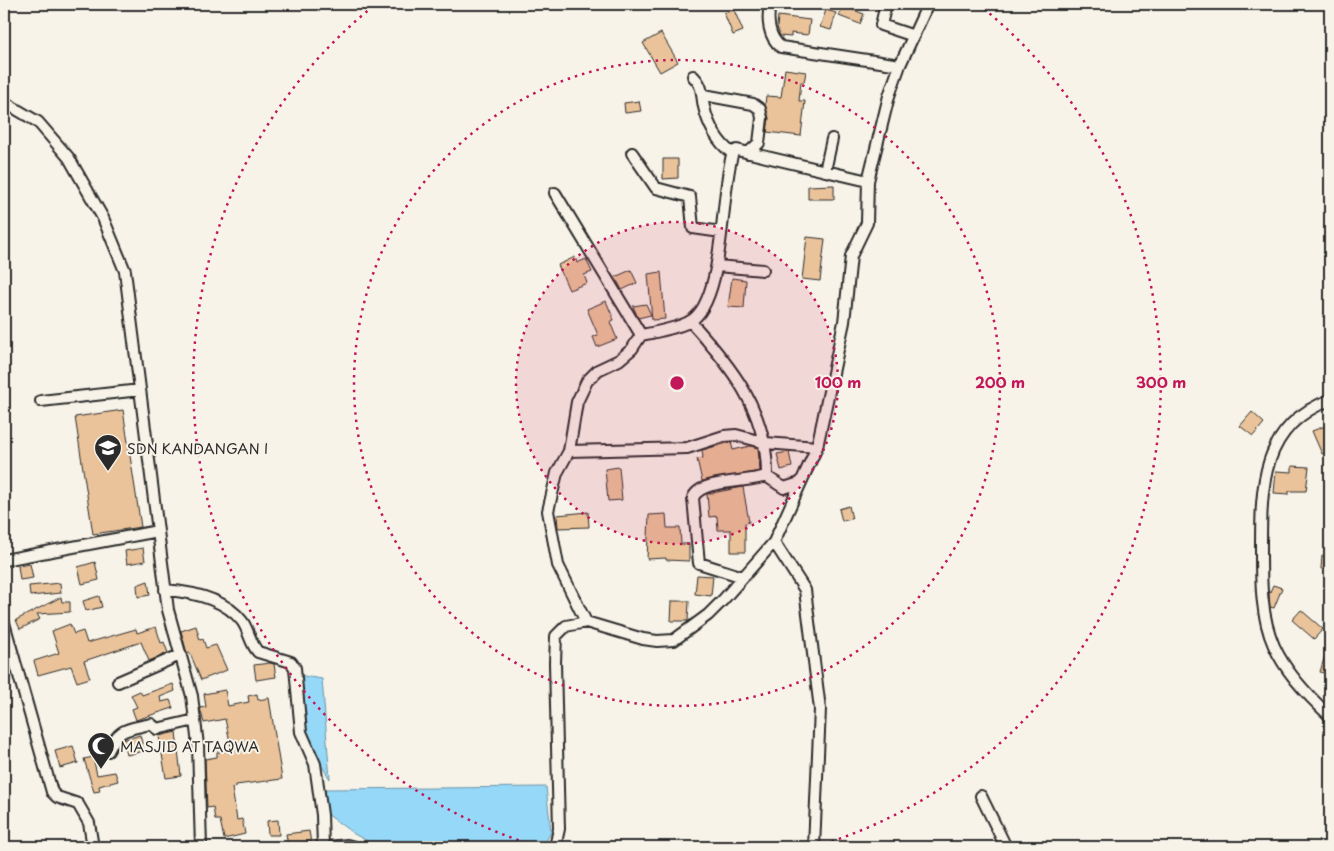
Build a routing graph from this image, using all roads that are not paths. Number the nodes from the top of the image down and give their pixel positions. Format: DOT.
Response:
graph roads {
  1 [pos="770,4"];
  2 [pos="886,4"];
  3 [pos="928,4"];
  4 [pos="914,36"];
  5 [pos="900,66"];
  6 [pos="693,76"];
  7 [pos="704,95"];
  8 [pos="4,102"];
  9 [pos="832,139"];
  10 [pos="632,153"];
  11 [pos="748,153"];
  12 [pos="732,154"];
  13 [pos="826,171"];
  14 [pos="868,181"];
  15 [pos="555,193"];
  16 [pos="721,232"];
  17 [pos="718,266"];
  18 [pos="763,270"];
  19 [pos="690,321"];
  20 [pos="641,335"];
  21 [pos="140,390"];
  22 [pos="1330,400"];
  23 [pos="41,401"];
  24 [pos="766,443"];
  25 [pos="817,447"];
  26 [pos="569,452"];
  27 [pos="766,476"];
  28 [pos="800,483"];
  29 [pos="158,531"];
  30 [pos="774,542"];
  31 [pos="4,560"];
  32 [pos="743,577"];
  33 [pos="165,590"];
  34 [pos="586,622"];
  35 [pos="4,623"];
  36 [pos="180,655"];
  37 [pos="118,682"];
  38 [pos="1330,716"];
  39 [pos="195,720"];
  40 [pos="108,751"];
  41 [pos="981,796"];
  42 [pos="93,847"];
  43 [pos="201,847"];
  44 [pos="323,847"];
  45 [pos="328,847"];
  46 [pos="354,847"];
  47 [pos="555,847"];
  48 [pos="814,847"];
  49 [pos="1006,847"];
  1 -- 5 [label="street"];
  2 -- 4 [label="street"];
  3 -- 4 [label="street"];
  4 -- 5 [label="street"];
  5 -- 14 [label="street"];
  6 -- 7 [label="street"];
  7 -- 11 [label="street"];
  7 -- 12 [label="street"];
  8 -- 21 [label="street"];
  9 -- 13 [label="street"];
  10 -- 16 [label="street"];
  11 -- 12 [label="street"];
  11 -- 13 [label="street"];
  12 -- 16 [label="street"];
  13 -- 14 [label="street"];
  14 -- 25 [label="street"];
  15 -- 20 [label="street"];
  16 -- 17 [label="street"];
  17 -- 18 [label="street"];
  17 -- 19 [label="street"];
  19 -- 20 [label="street"];
  19 -- 24 [label="street"];
  20 -- 26 [label="street"];
  21 -- 23 [label="street"];
  21 -- 29 [label="street"];
  22 -- 38 [label="street"];
  24 -- 25 [label="street"];
  24 -- 26 [label="street"];
  24 -- 27 [label="street"];
  25 -- 28 [label="street"];
  26 -- 34 [label="street"];
  27 -- 28 [label="street"];
  27 -- 32 [label="street"];
  28 -- 30 [label="street"];
  29 -- 31 [label="street"];
  29 -- 33 [label="street"];
  30 -- 32 [label="street"];
  30 -- 48 [label="street"];
  32 -- 34 [label="street"];
  33 -- 36 [label="street"];
  33 -- 44 [label="street"];
  34 -- 47 [label="street"];
  35 -- 42 [label="street"];
  36 -- 37 [label="street"];
  36 -- 39 [label="street"];
  39 -- 40 [label="street"];
  39 -- 43 [label="street"];
  41 -- 49 [label="street"];
  45 -- 46 [label="street"];
}
